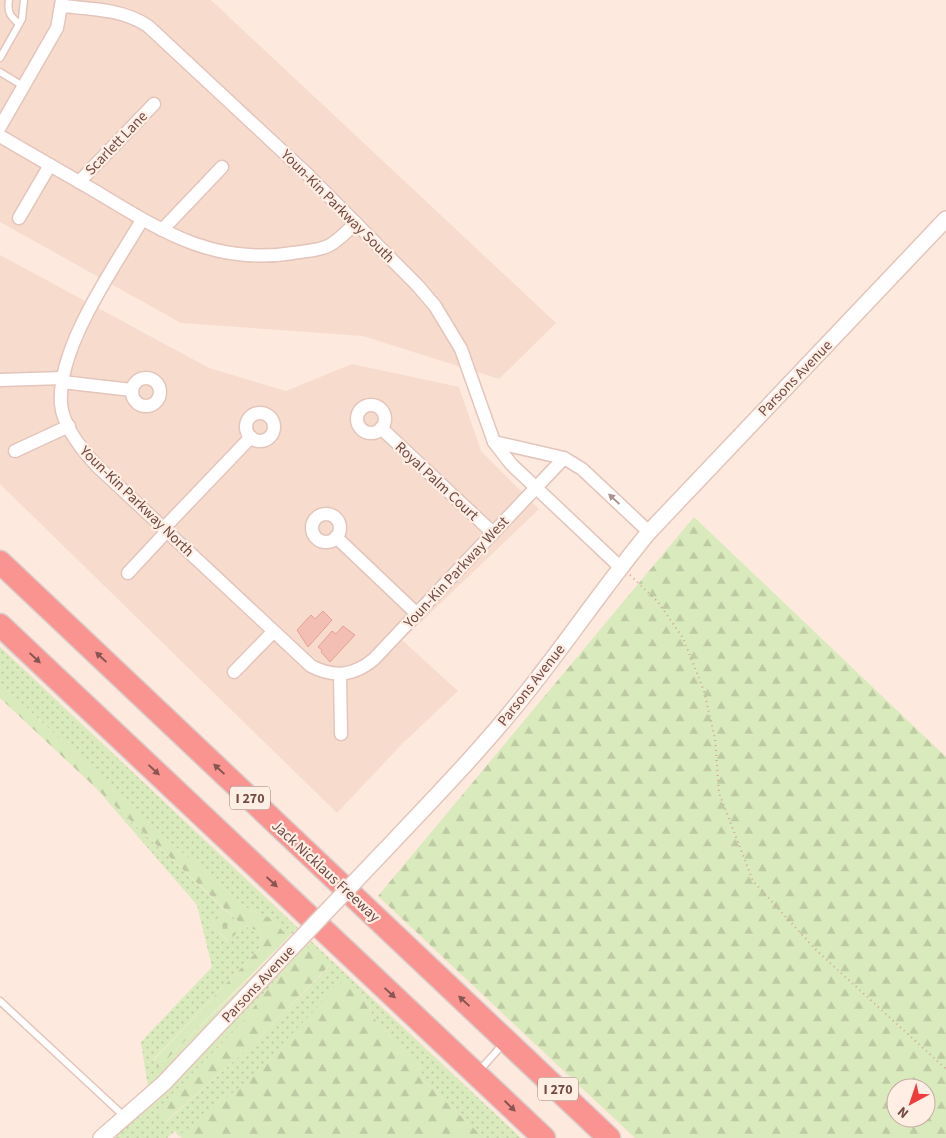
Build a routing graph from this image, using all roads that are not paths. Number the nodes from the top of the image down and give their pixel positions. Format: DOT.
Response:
graph roads {
  1 [pos="9,0"];
  2 [pos="24,0"];
  3 [pos="62,3"];
  4 [pos="19,24"];
  5 [pos="0,58"];
  6 [pos="0,72"];
  7 [pos="24,86"];
  8 [pos="154,104"];
  9 [pos="0,127"];
  10 [pos="0,136"];
  11 [pos="50,166"];
  12 [pos="222,167"];
  13 [pos="79,182"];
  14 [pos="19,218"];
  15 [pos="946,219"];
  16 [pos="142,220"];
  17 [pos="356,223"];
  18 [pos="162,230"];
  19 [pos="0,380"];
  20 [pos="62,380"];
  21 [pos="132,390"];
  22 [pos="68,426"];
  23 [pos="381,428"];
  24 [pos="251,437"];
  25 [pos="494,442"];
  26 [pos="14,451"];
  27 [pos="564,458"];
  28 [pos="536,488"];
  29 [pos="165,530"];
  30 [pos="649,532"];
  31 [pos="493,533"];
  32 [pos="336,537"];
  33 [pos="0,562"];
  34 [pos="620,567"];
  35 [pos="128,573"];
  36 [pos="417,614"];
  37 [pos="0,625"];
  38 [pos="273,632"];
  39 [pos="234,672"];
  40 [pos="340,674"];
  41 [pos="341,734"];
  42 [pos="0,1001"];
  43 [pos="507,1041"];
  44 [pos="476,1074"];
  45 [pos="126,1118"];
  46 [pos="102,1138"];
  47 [pos="544,1138"];
  48 [pos="609,1138"];
  1 -- 4 [label="lane"];
  2 -- 4 [label="lane"];
  3 -- 7 [label="street"];
  3 -- 17 [label="street, Youn-Kin Parkway South"];
  4 -- 5 [label="lane"];
  6 -- 7 [label="lane"];
  7 -- 9 [label="street"];
  8 -- 13 [label="street, Scarlett Lane"];
  10 -- 11 [label="street, Scarlett Lane"];
  11 -- 13 [label="street, Scarlett Lane"];
  11 -- 14 [label="street"];
  12 -- 18 [label="street"];
  13 -- 16 [label="street, Scarlett Lane"];
  15 -- 30 [label="street, Parsons Avenue"];
  16 -- 18 [label="street, Scarlett Lane"];
  16 -- 20 [label="street, Youn-Kin Parkway North"];
  17 -- 18 [label="street, Scarlett Lane"];
  17 -- 25 [label="street, Youn-Kin Parkway South"];
  19 -- 20 [label="street"];
  20 -- 21 [label="street"];
  20 -- 22 [label="street, Youn-Kin Parkway North"];
  22 -- 26 [label="street"];
  22 -- 29 [label="street, Youn-Kin Parkway North"];
  23 -- 31 [label="street, Royal Palm Court"];
  24 -- 29 [label="street"];
  25 -- 27 [label="street"];
  25 -- 28 [label="street, Youn-Kin Parkway South"];
  27 -- 28 [label="street, Youn-Kin Parkway West"];
  30 -- 27 [label="street, one-way"];
  28 -- 31 [label="street, Youn-Kin Parkway West"];
  28 -- 34 [label="street, Youn-Kin Parkway South"];
  29 -- 35 [label="street"];
  29 -- 38 [label="street, Youn-Kin Parkway North"];
  30 -- 34 [label="street, Parsons Avenue"];
  31 -- 36 [label="street, Youn-Kin Parkway West"];
  32 -- 36 [label="street"];
  43 -- 33 [label="highway, Jack Nicklaus Freeway / I 270, one-way"];
  34 -- 45 [label="street, Parsons Avenue, bridge"];
  36 -- 40 [label="street, Youn-Kin Parkway West"];
  37 -- 44 [label="highway, one-way"];
  38 -- 39 [label="street"];
  38 -- 40 [label="street, Youn-Kin Parkway North"];
  40 -- 41 [label="street"];
  42 -- 45 [label="lane"];
  43 -- 44 [label="lane"];
  43 -- 48 [label="highway, Jack Nicklaus Freeway / I 270"];
  44 -- 47 [label="highway, one-way"];
  45 -- 46 [label="street, Parsons Avenue"];
}
